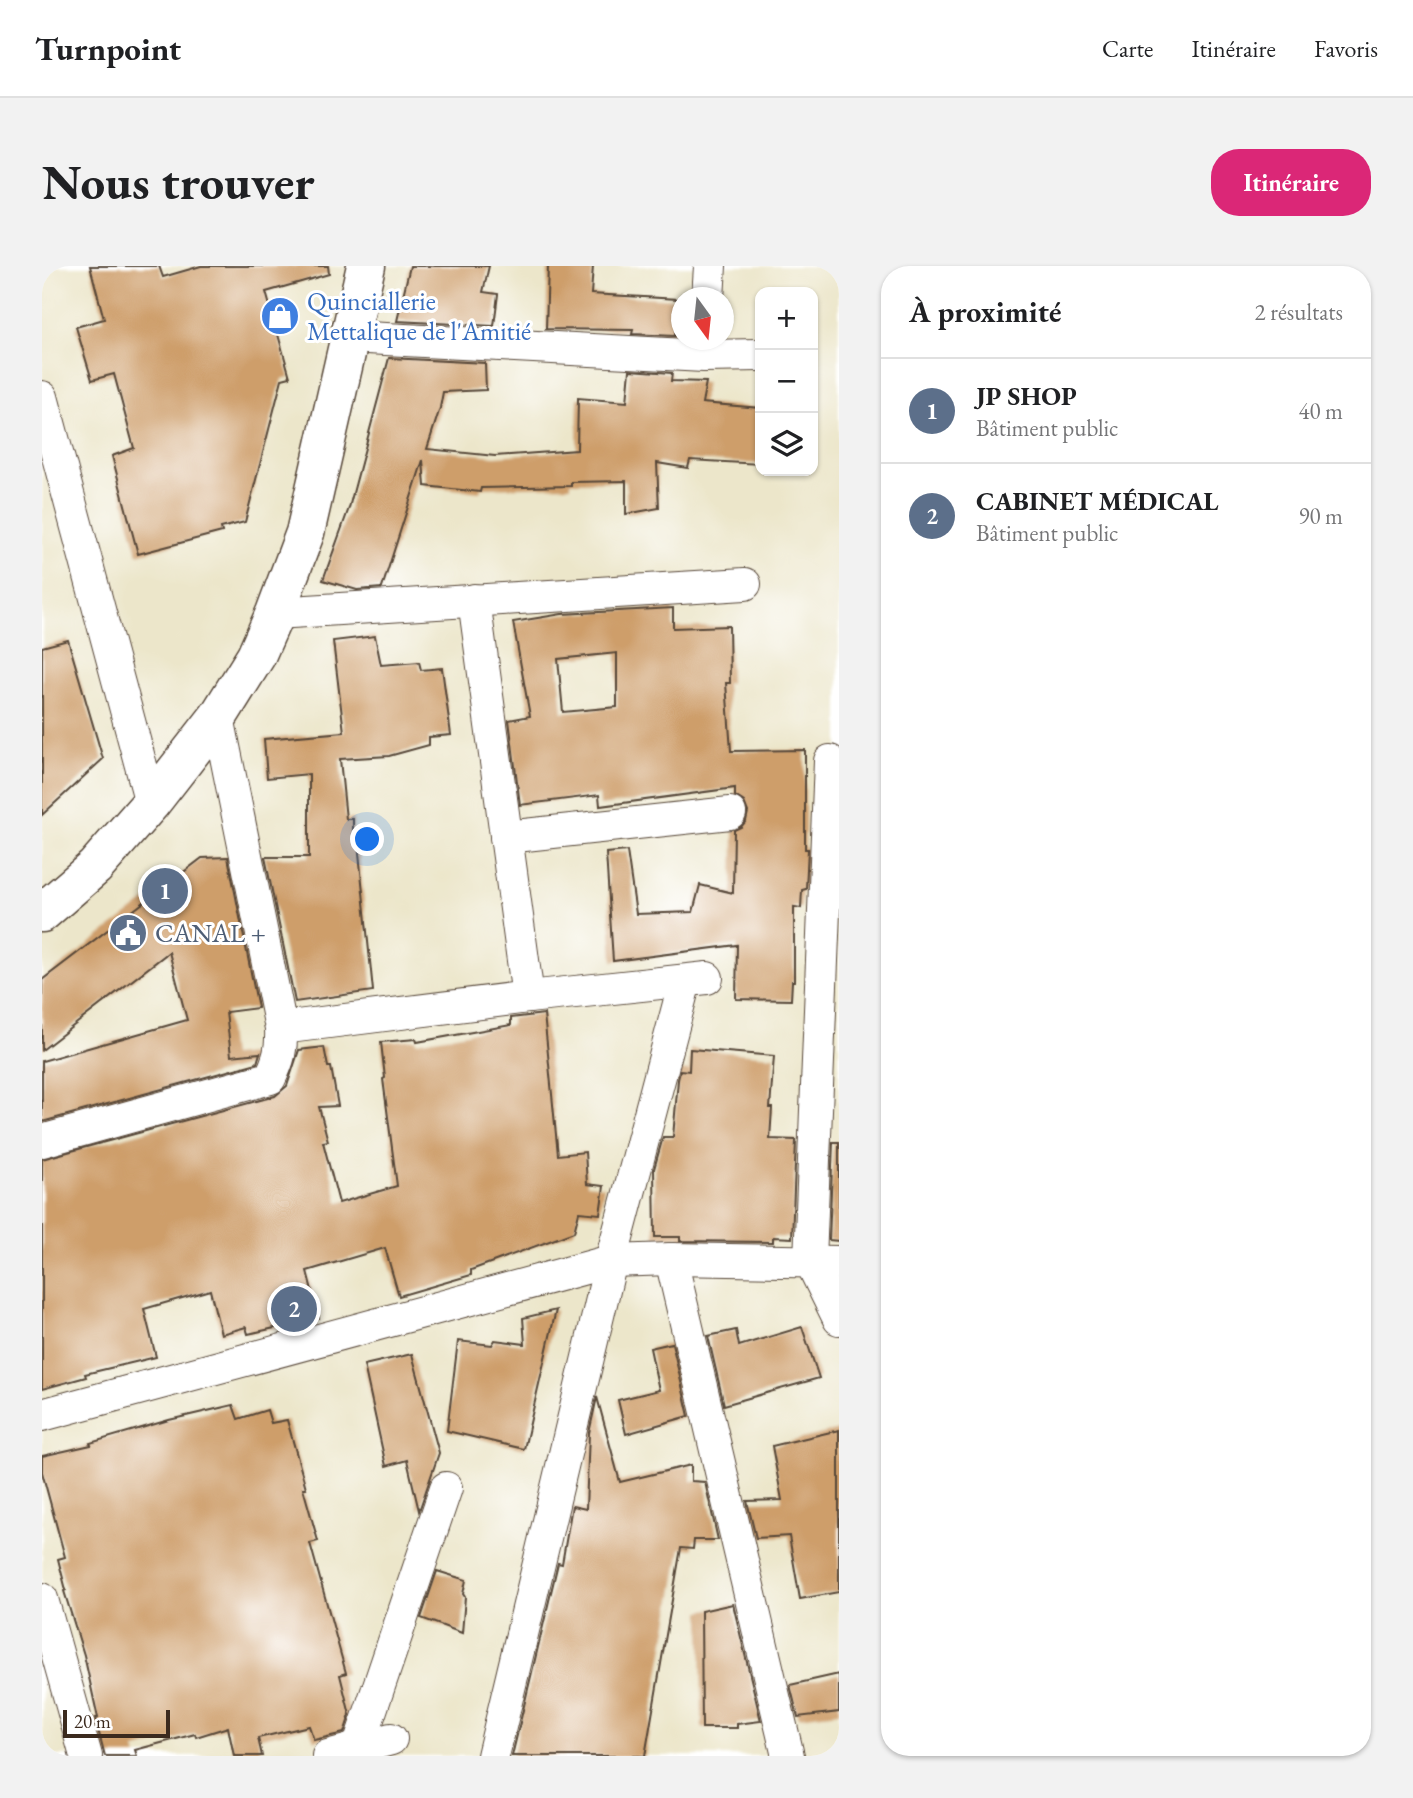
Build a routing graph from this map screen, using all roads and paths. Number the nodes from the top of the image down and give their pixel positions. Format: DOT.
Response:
graph roads {
  1 [pos="366,266"];
  2 [pos="710,266"];
  3 [pos="709,287"];
  4 [pos="348,337"];
  5 [pos="671,347"];
  6 [pos="721,350"];
  7 [pos="755,354"];
  8 [pos="42,397"];
  9 [pos="745,584"];
  10 [pos="474,600"];
  11 [pos="275,613"];
  12 [pos="218,718"];
  13 [pos="830,761"];
  14 [pos="151,803"];
  15 [pos="730,813"];
  16 [pos="506,837"];
  17 [pos="42,914"];
  18 [pos="528,997"];
  19 [pos="281,1028"];
  20 [pos="42,1141"];
  21 [pos="671,1259"];
  22 [pos="611,1261"];
  23 [pos="825,1261"];
  24 [pos="839,1319"];
  25 [pos="42,1415"];
  26 [pos="446,1488"];
  27 [pos="42,1600"];
  28 [pos="391,1739"];
  29 [pos="343,1752"];
  30 [pos="86,1756"];
  31 [pos="493,1756"];
  32 [pos="788,1756"];
  1 -- 4 [label="main road"];
  2 -- 3 [label="street"];
  4 -- 5 [label="street"];
  4 -- 11 [label="main road"];
  6 -- 7 [label="street"];
  8 -- 14 [label="street"];
  9 -- 10 [label="street"];
  10 -- 11 [label="street"];
  10 -- 16 [label="street"];
  11 -- 12 [label="main road"];
  12 -- 14 [label="main road"];
  12 -- 19 [label="street"];
  13 -- 23 [label="street"];
  14 -- 17 [label="main road"];
  15 -- 16 [label="street"];
  16 -- 18 [label="street"];
  18 -- 19 [label="street"];
  18 -- 22 [label="street"];
  19 -- 20 [label="street"];
  21 -- 22 [label="street"];
  21 -- 23 [label="street"];
  21 -- 32 [label="street"];
  22 -- 25 [label="street"];
  22 -- 31 [label="street"];
  23 -- 24 [label="street"];
  26 -- 29 [label="street"];
  27 -- 30 [label="street"];
  28 -- 29 [label="street"];
}
